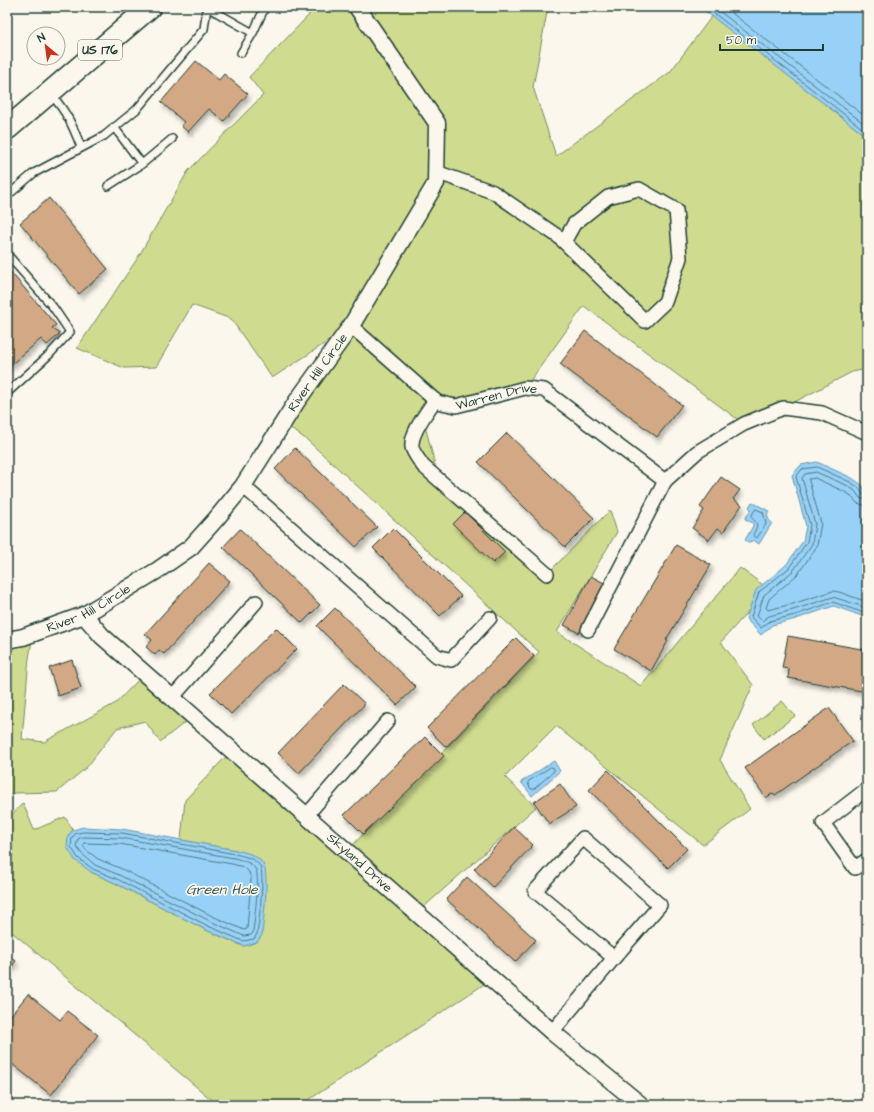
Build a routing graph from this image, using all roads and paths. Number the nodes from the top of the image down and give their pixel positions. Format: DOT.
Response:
graph roads {
  1 [pos="150,7"];
  2 [pos="207,7"];
  3 [pos="265,7"];
  4 [pos="357,7"];
  5 [pos="253,33"];
  6 [pos="241,53"];
  7 [pos="50,93"];
  8 [pos="114,127"];
  9 [pos="7,129"];
  10 [pos="172,139"];
  11 [pos="81,147"];
  12 [pos="142,164"];
  13 [pos="436,172"];
  14 [pos="108,186"];
  15 [pos="7,196"];
  16 [pos="564,242"];
  17 [pos="7,254"];
  18 [pos="351,326"];
  19 [pos="7,393"];
  20 [pos="435,400"];
  21 [pos="867,433"];
  22 [pos="665,481"];
  23 [pos="243,486"];
  24 [pos="547,574"];
  25 [pos="256,602"];
  26 [pos="84,615"];
  27 [pos="490,618"];
  28 [pos="588,630"];
  29 [pos="7,640"];
  30 [pos="172,698"];
  31 [pos="388,720"];
  32 [pos="867,789"];
  33 [pos="306,816"];
  34 [pos="867,860"];
  35 [pos="614,958"];
  36 [pos="552,1032"];
  37 [pos="641,1105"];
  1 -- 7 [label="main road, US 176"];
  2 -- 5 [label="lane"];
  2 -- 8 [label="lane"];
  3 -- 5 [label="lane"];
  4 -- 13 [label="street, River Hill Circle"];
  5 -- 6 [label="lane"];
  7 -- 9 [label="main road, US 176"];
  7 -- 11 [label="lane"];
  8 -- 11 [label="lane"];
  8 -- 12 [label="lane"];
  10 -- 12 [label="lane"];
  11 -- 15 [label="lane"];
  12 -- 14 [label="lane"];
  13 -- 16 [label="street"];
  13 -- 18 [label="street, River Hill Circle"];
  16 -- 16 [label="street"];
  17 -- 19 [label="lane"];
  18 -- 20 [label="street, Warren Drive"];
  18 -- 23 [label="street, River Hill Circle"];
  20 -- 22 [label="street, Warren Drive"];
  20 -- 24 [label="street"];
  21 -- 22 [label="street"];
  22 -- 28 [label="street"];
  23 -- 26 [label="street, River Hill Circle"];
  23 -- 27 [label="street"];
  25 -- 30 [label="street"];
  26 -- 29 [label="street, River Hill Circle"];
  26 -- 30 [label="street, Skyland Drive"];
  30 -- 33 [label="street, Skyland Drive"];
  31 -- 33 [label="street"];
  32 -- 34 [label="street"];
  33 -- 36 [label="street, Skyland Drive"];
  35 -- 35 [label="street"];
  35 -- 36 [label="street"];
  36 -- 37 [label="street, Skyland Drive"];
}
